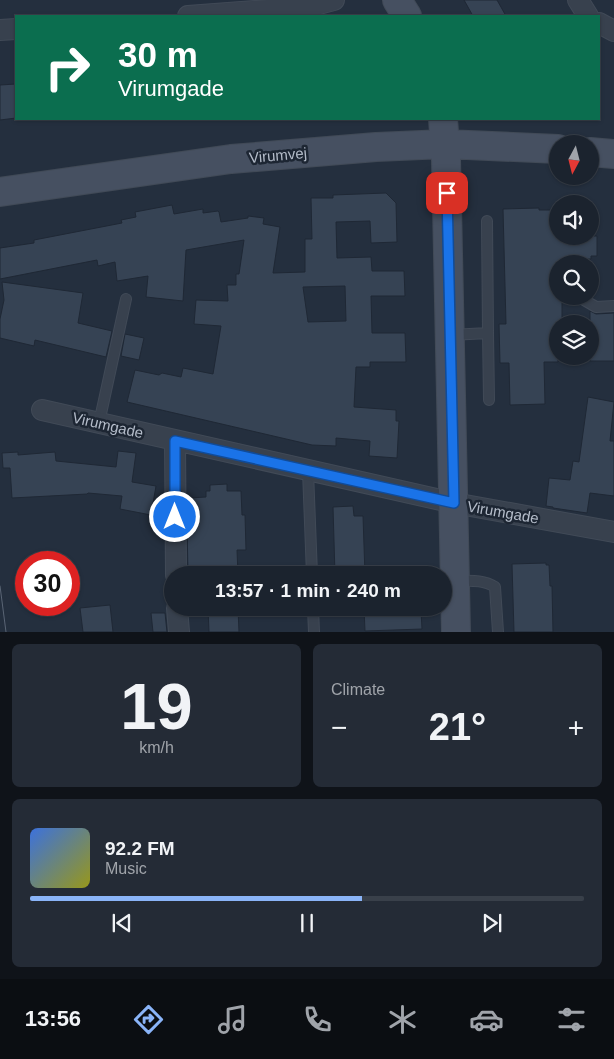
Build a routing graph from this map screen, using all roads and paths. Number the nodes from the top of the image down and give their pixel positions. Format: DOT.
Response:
graph roads {
  1 [pos="334,0"];
  2 [pos="397,0"];
  3 [pos="578,0"];
  4 [pos="201,15"];
  5 [pos="406,15"];
  6 [pos="587,15"];
  7 [pos="600,24"];
  8 [pos="15,29"];
  9 [pos="0,30"];
  10 [pos="614,31"];
  11 [pos="444,131"];
  12 [pos="549,148"];
  13 [pos="599,153"];
  14 [pos="614,154"];
  15 [pos="0,192"];
  16 [pos="487,221"];
  17 [pos="126,299"];
  18 [pos="593,305"];
  19 [pos="614,306"];
  20 [pos="488,333"];
  21 [pos="450,335"];
  22 [pos="489,400"];
  23 [pos="42,410"];
  24 [pos="99,423"];
  25 [pos="175,441"];
  26 [pos="308,471"];
  27 [pos="454,503"];
  28 [pos="614,532"];
  29 [pos="176,566"];
  30 [pos="312,566"];
  31 [pos="455,581"];
  32 [pos="178,616"];
  33 [pos="313,616"];
  34 [pos="179,632"];
  35 [pos="314,632"];
  36 [pos="456,632"];
  37 [pos="498,632"];
  1 -- 4 [label="street"];
  2 -- 5 [label="street"];
  3 -- 6 [label="street"];
  7 -- 10 [label="street"];
  8 -- 9 [label="street"];
  11 -- 12 [label="street, Virumvej"];
  11 -- 15 [label="street, Virumvej"];
  11 -- 21 [label="street"];
  13 -- 14 [label="street"];
  16 -- 20 [label="lane"];
  17 -- 24 [label="lane"];
  18 -- 19 [label="lane"];
  20 -- 21 [label="lane"];
  20 -- 22 [label="lane"];
  21 -- 27 [label="street"];
  23 -- 24 [label="street, Virumgade"];
  24 -- 25 [label="street, Virumgade"];
  25 -- 26 [label="street, Virumgade"];
  25 -- 29 [label="street"];
  26 -- 27 [label="street, Virumgade"];
  26 -- 30 [label="lane"];
  27 -- 28 [label="street, Virumgade"];
  27 -- 31 [label="street"];
  31 -- 36 [label="street"];
  31 -- 37 [label="lane"];
  32 -- 34 [label="street"];
  33 -- 35 [label="lane"];
}
